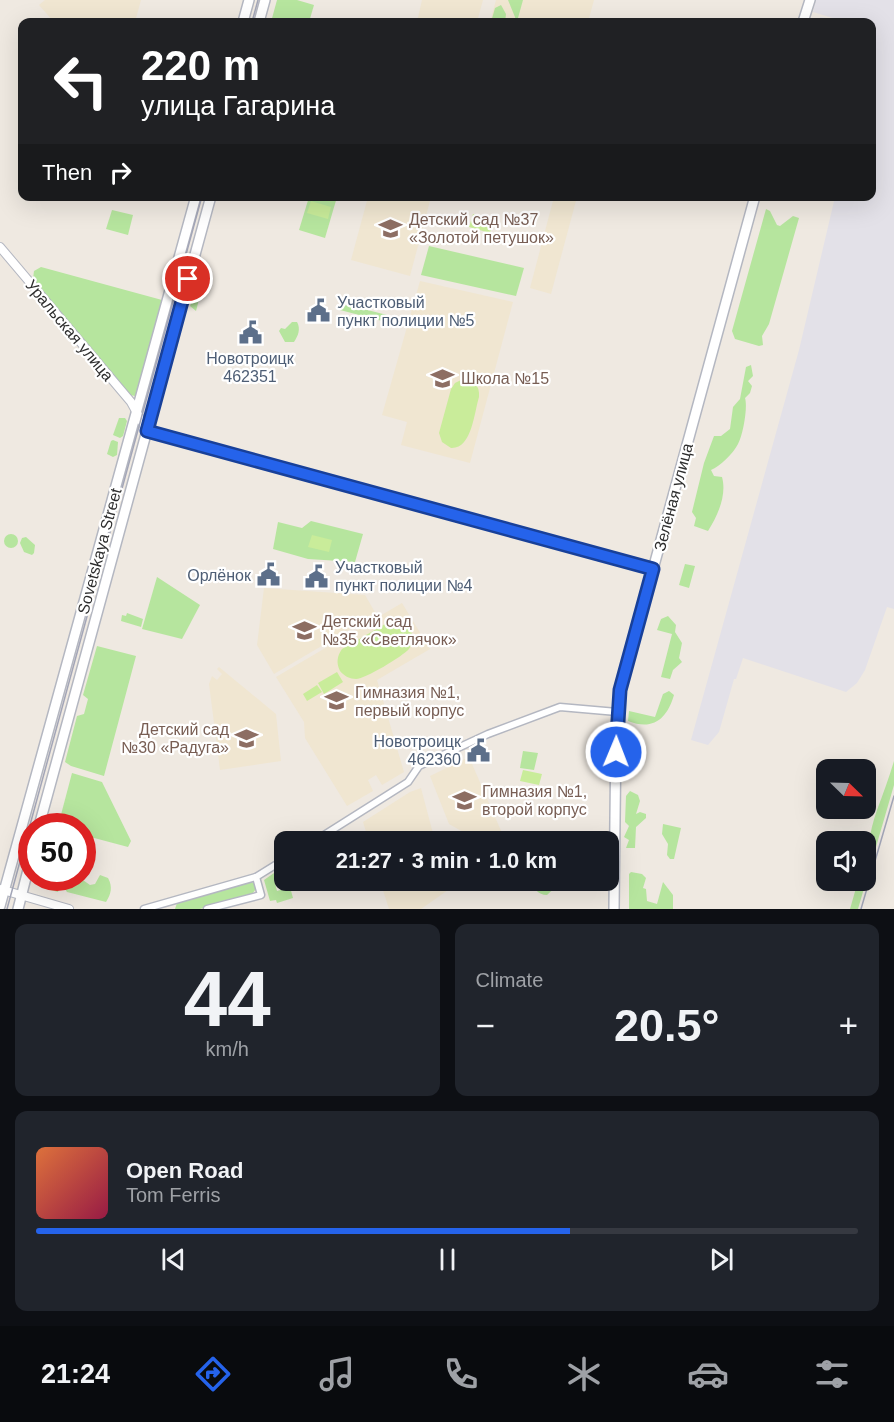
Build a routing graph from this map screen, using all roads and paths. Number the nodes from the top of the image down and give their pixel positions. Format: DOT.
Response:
graph roads {
  1 [pos="249,0"];
  2 [pos="265,0"];
  3 [pos="810,0"];
  4 [pos="244,18"];
  5 [pos="260,18"];
  6 [pos="804,18"];
  7 [pos="195,201"];
  8 [pos="210,201"];
  9 [pos="754,201"];
  10 [pos="1,251"];
  11 [pos="138,414"];
  12 [pos="147,431"];
  13 [pos="653,569"];
  14 [pos="617,712"];
  15 [pos="43,813"];
  16 [pos="330,831"];
  17 [pos="274,866"];
  18 [pos="256,877"];
  19 [pos="3,890"];
  20 [pos="22,891"];
  21 [pos="21,895"];
  22 [pos="0,906"];
  23 [pos="18,909"];
  24 [pos="69,909"];
  25 [pos="144,909"];
  26 [pos="207,909"];
  27 [pos="614,909"];
  1 -- 4 [label="main road"];
  2 -- 5 [label="main road"];
  3 -- 6 [label="main road"];
  7 -- 11 [label="main road, Sovetskaya Street"];
  8 -- 12 [label="main road, Sovetskaya Street"];
  9 -- 13 [label="main road, Зелёная улица"];
  10 -- 11 [label="street, Уральская улица"];
  11 -- 12 [label="street, Уральская улица"];
  11 -- 19 [label="main road, Sovetskaya Street"];
  12 -- 13 [label="street"];
  12 -- 15 [label="main road, Sovetskaya Street"];
  13 -- 14 [label="main road, Зелёная улица"];
  14 -- 16 [label="street"];
  14 -- 27 [label="main road, Зелёная улица"];
  17 -- 18 [label="street"];
  18 -- 25 [label="street"];
  18 -- 26 [label="street"];
  19 -- 21 [label="street"];
  19 -- 22 [label="main road, Sovetskaya Street"];
  20 -- 21 [label="main road"];
  21 -- 23 [label="main road"];
  21 -- 24 [label="street"];
}
